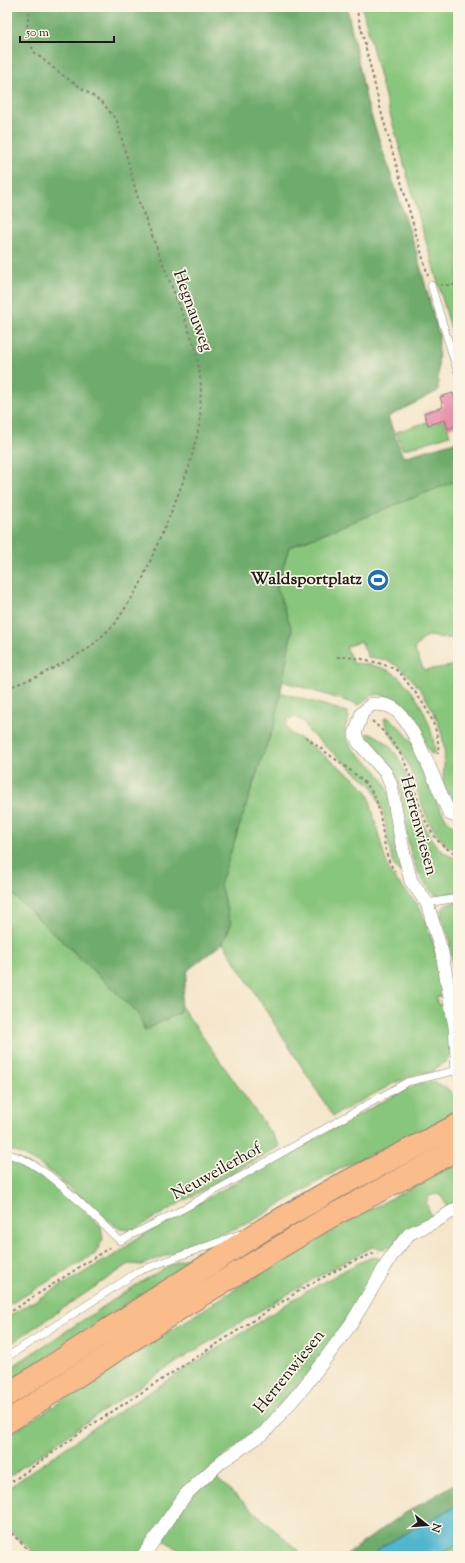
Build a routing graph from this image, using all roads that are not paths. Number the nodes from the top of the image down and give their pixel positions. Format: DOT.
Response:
graph roads {
  1 [pos="431,285"];
  2 [pos="458,373"];
  3 [pos="458,817"];
  4 [pos="458,898"];
  5 [pos="427,903"];
  6 [pos="458,1071"];
  7 [pos="452,1128"];
  8 [pos="453,1151"];
  9 [pos="7,1154"];
  10 [pos="458,1208"];
  11 [pos="264,1229"];
  12 [pos="7,1357"];
  13 [pos="7,1395"];
  14 [pos="7,1422"];
  15 [pos="143,1556"];
  1 -- 2 [label="lane"];
  3 -- 5 [label="street, Herrenwiesen"];
  4 -- 5 [label="lane"];
  5 -- 6 [label="street, Herrenwiesen"];
  6 -- 9 [label="lane, Neuweilerhof"];
  7 -- 11 [label="highway"];
  8 -- 14 [label="highway"];
  10 -- 15 [label="street, Herrenwiesen"];
  11 -- 12 [label="lane"];
  11 -- 13 [label="highway"];
}
